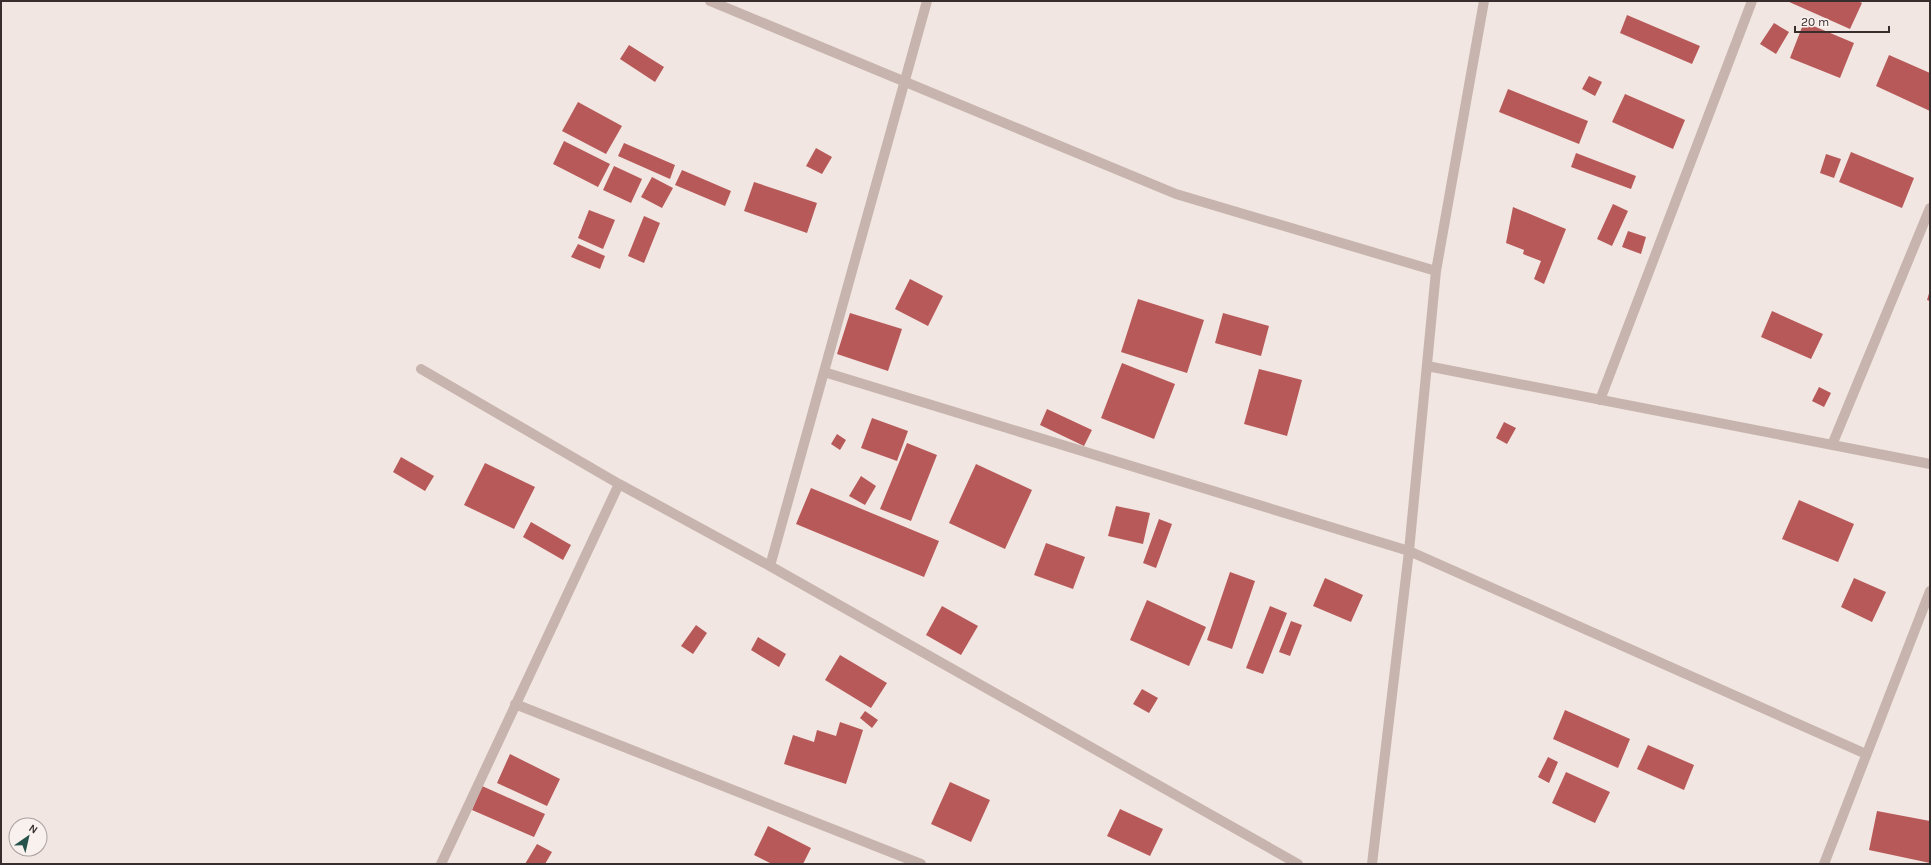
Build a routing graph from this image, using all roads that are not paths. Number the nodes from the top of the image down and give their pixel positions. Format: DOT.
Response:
graph roads {
  1 [pos="710,1"];
  2 [pos="927,1"];
  3 [pos="1484,1"];
  4 [pos="1752,1"];
  5 [pos="904,80"];
  6 [pos="1930,208"];
  7 [pos="1436,271"];
  8 [pos="1427,366"];
  9 [pos="421,369"];
  10 [pos="824,372"];
  11 [pos="1600,400"];
  12 [pos="1832,445"];
  13 [pos="1930,464"];
  14 [pos="619,484"];
  15 [pos="1409,551"];
  16 [pos="770,566"];
  17 [pos="1930,591"];
  18 [pos="515,704"];
  19 [pos="1866,754"];
  20 [pos="441,864"];
  21 [pos="921,864"];
  22 [pos="1298,864"];
  23 [pos="1372,864"];
  24 [pos="1824,864"];
  1 -- 5 [label="street"];
  2 -- 5 [label="street"];
  3 -- 7 [label="street"];
  4 -- 11 [label="street"];
  5 -- 7 [label="street"];
  5 -- 10 [label="street"];
  6 -- 12 [label="street"];
  7 -- 8 [label="street"];
  8 -- 11 [label="street"];
  8 -- 15 [label="street"];
  9 -- 14 [label="street"];
  10 -- 15 [label="street"];
  10 -- 16 [label="street"];
  11 -- 12 [label="street"];
  12 -- 13 [label="street"];
  14 -- 16 [label="street"];
  14 -- 18 [label="street"];
  15 -- 19 [label="street"];
  15 -- 23 [label="street"];
  16 -- 22 [label="street"];
  17 -- 19 [label="street"];
  18 -- 20 [label="street"];
  18 -- 21 [label="street"];
  19 -- 24 [label="street"];
}
